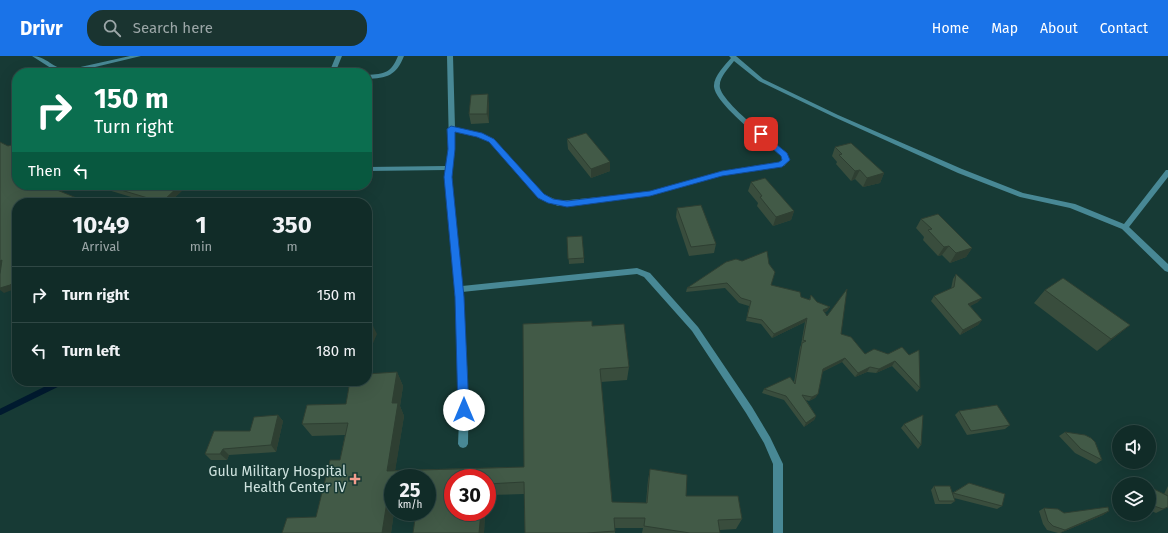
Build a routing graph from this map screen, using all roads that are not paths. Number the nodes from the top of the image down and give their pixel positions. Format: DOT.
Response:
graph roads {
  1 [pos="35,56"];
  2 [pos="138,56"];
  3 [pos="339,56"];
  4 [pos="401,56"];
  5 [pos="450,56"];
  6 [pos="733,57"];
  7 [pos="54,68"];
  8 [pos="84,68"];
  9 [pos="334,68"];
  10 [pos="372,77"];
  11 [pos="451,129"];
  12 [pos="448,168"];
  13 [pos="372,169"];
  14 [pos="1168,172"];
  15 [pos="1125,227"];
  16 [pos="1168,269"];
  17 [pos="458,289"];
  18 [pos="463,444"];
  19 [pos="778,533"];
  1 -- 7 [label="street"];
  2 -- 8 [label="street"];
  3 -- 9 [label="street"];
  4 -- 10 [label="street"];
  5 -- 11 [label="street"];
  6 -- 11 [label="street"];
  6 -- 15 [label="street"];
  11 -- 12 [label="street"];
  12 -- 13 [label="street"];
  12 -- 17 [label="street"];
  14 -- 15 [label="street"];
  15 -- 16 [label="street"];
  17 -- 18 [label="street"];
  17 -- 19 [label="street"];
}
